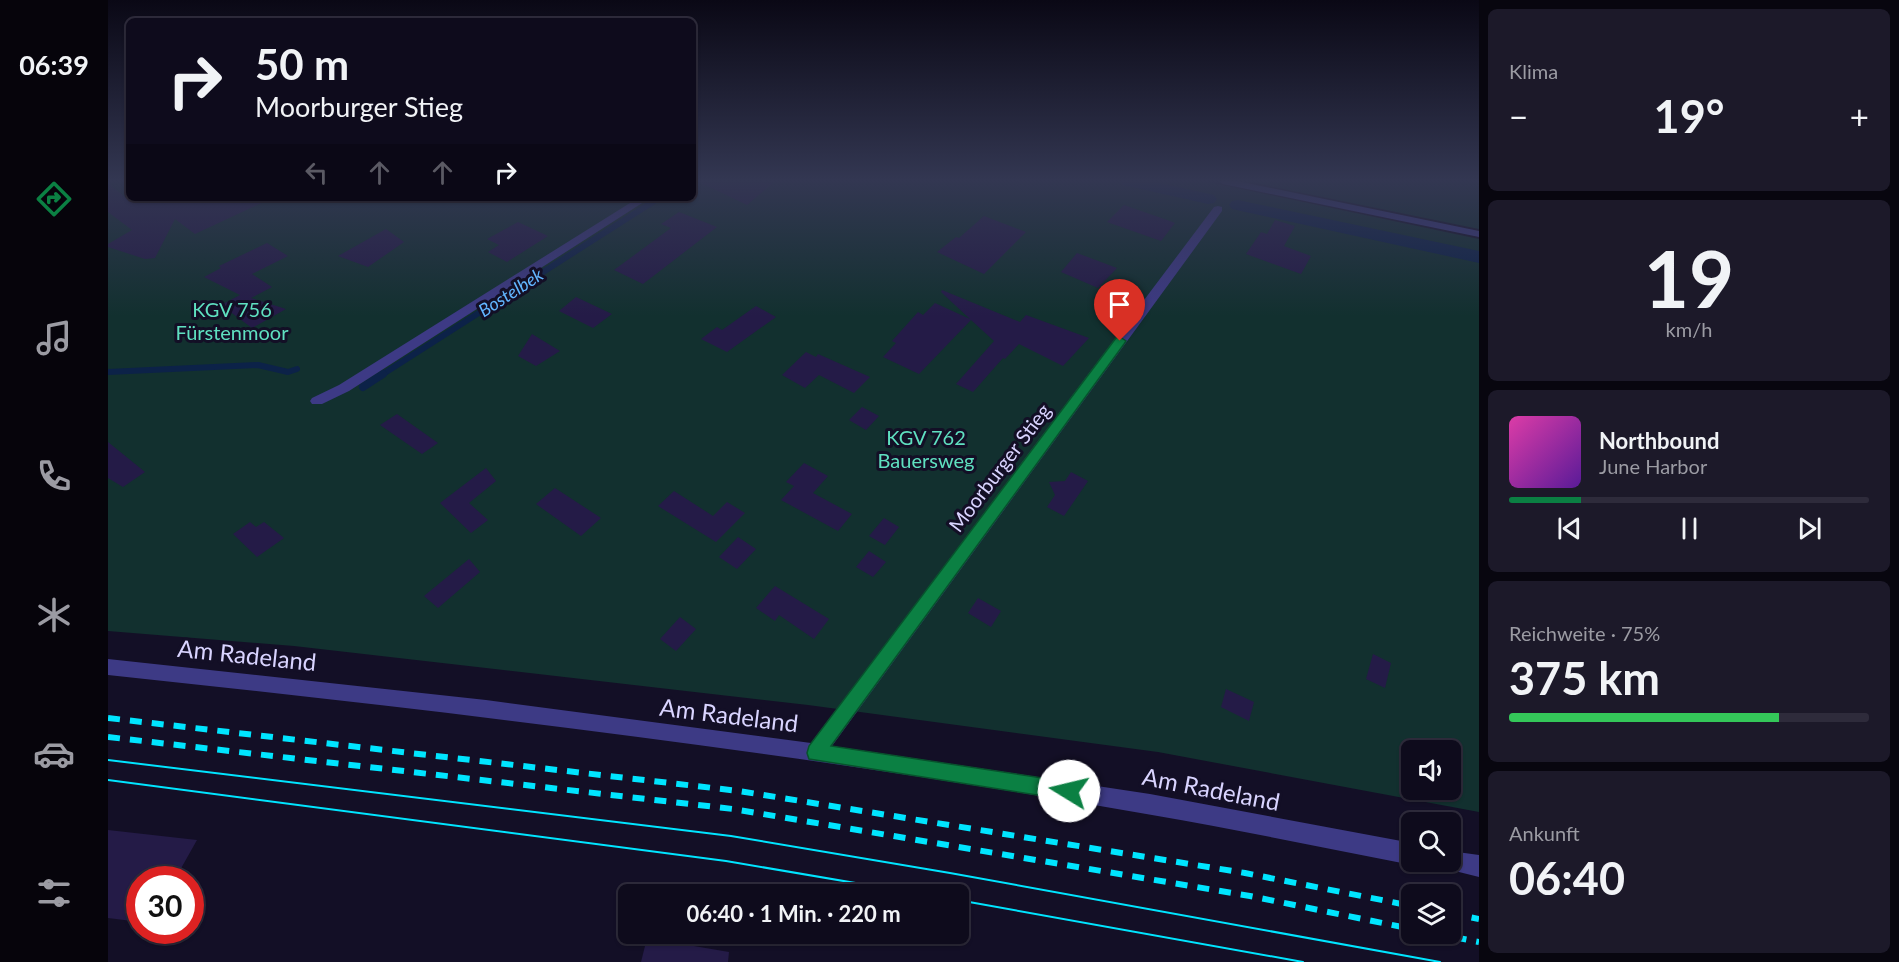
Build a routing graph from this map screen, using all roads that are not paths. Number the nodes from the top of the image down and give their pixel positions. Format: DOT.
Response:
graph roads {
  1 [pos="601,226"];
  2 [pos="1205,226"];
  3 [pos="1440,226"];
  4 [pos="1479,234"];
  5 [pos="317,401"];
  6 [pos="108,667"];
  7 [pos="815,753"];
  8 [pos="1401,852"];
  9 [pos="1461,863"];
  10 [pos="1479,866"];
  1 -- 5 [label="street"];
  2 -- 7 [label="street, Moorburger Stieg"];
  3 -- 4 [label="street"];
  6 -- 7 [label="street, Am Radeland"];
  7 -- 8 [label="street, Am Radeland"];
  9 -- 10 [label="street"];
}
